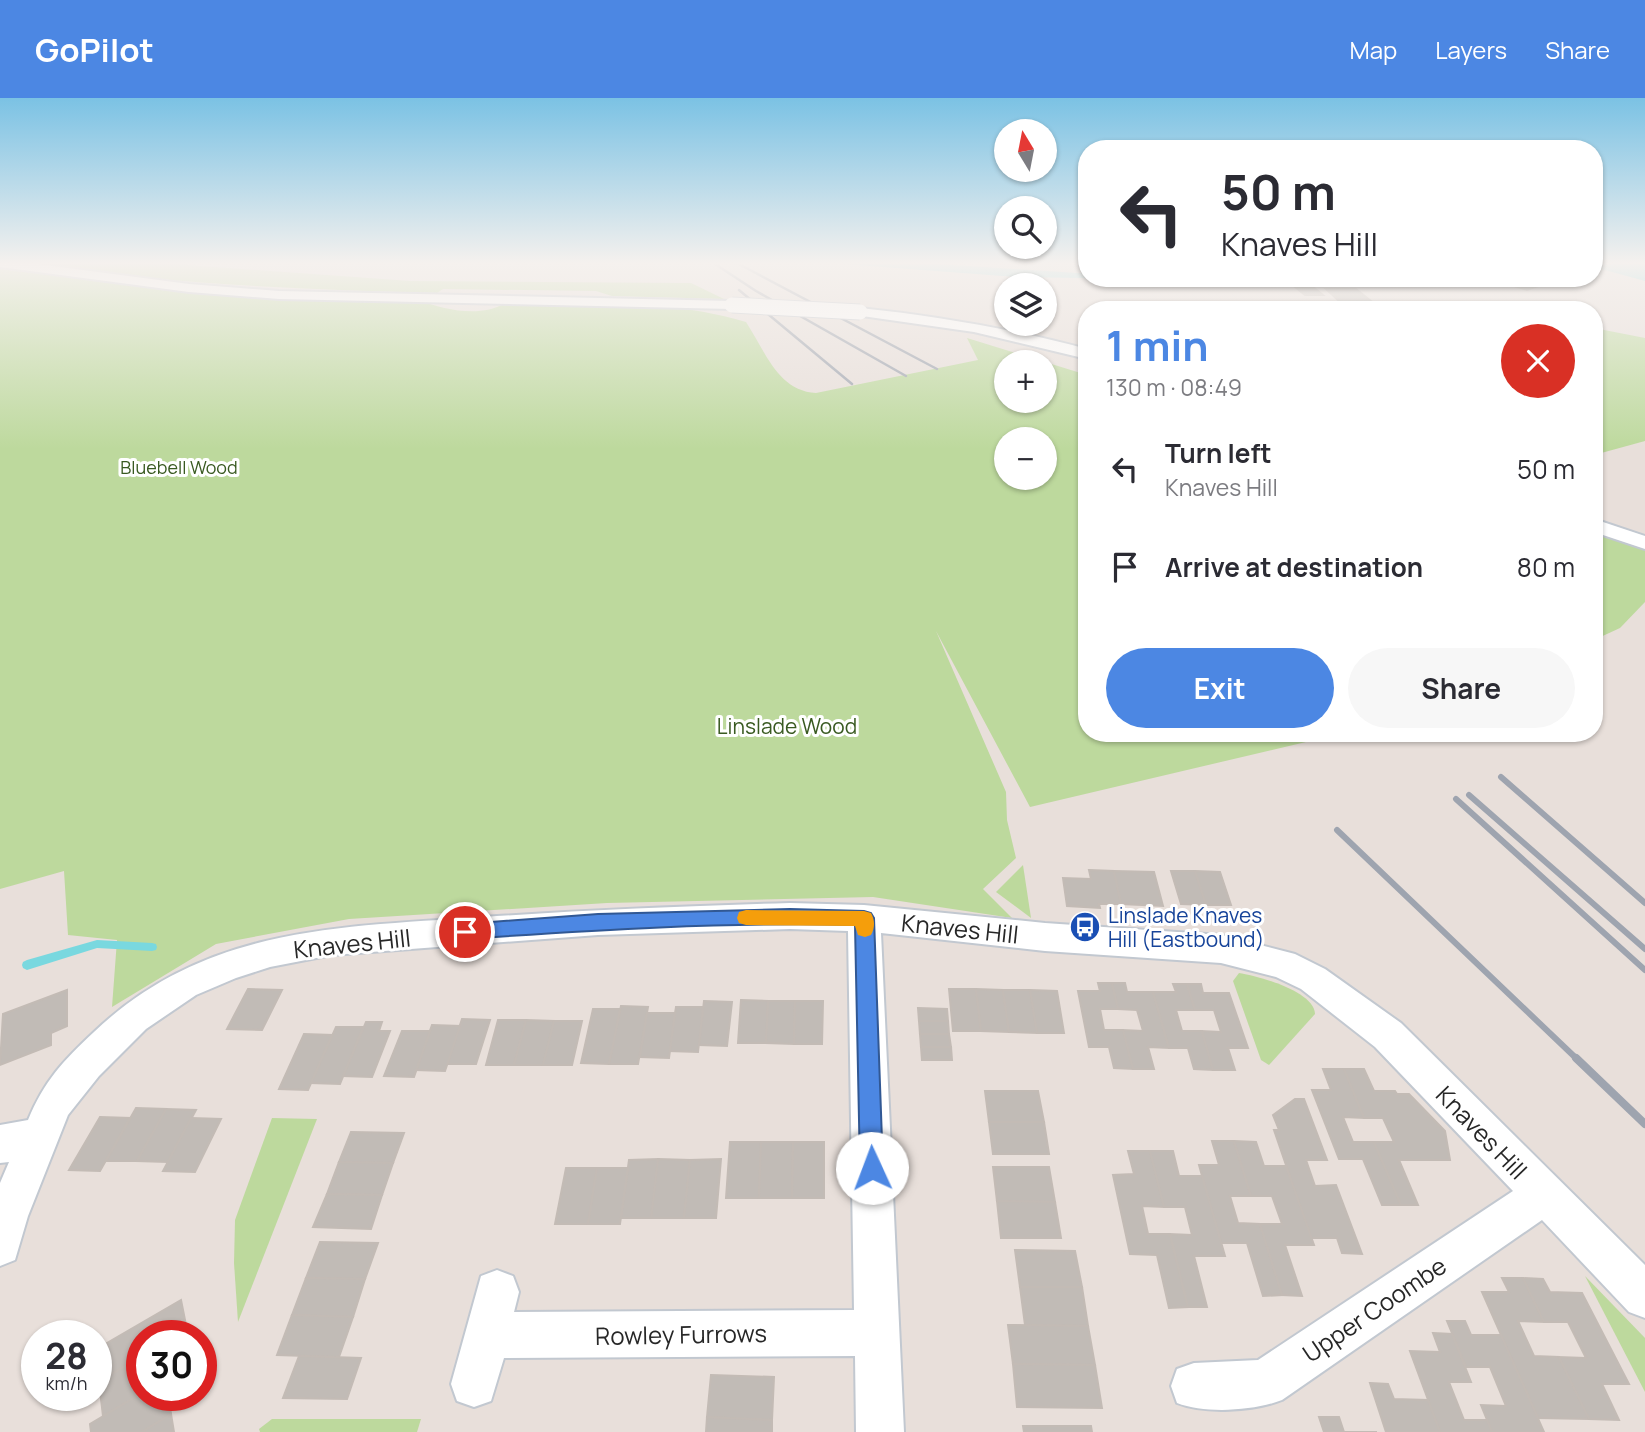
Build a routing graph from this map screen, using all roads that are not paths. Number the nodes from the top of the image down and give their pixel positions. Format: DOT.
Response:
graph roads {
  1 [pos="957,324"];
  2 [pos="1078,352"];
  3 [pos="1603,528"];
  4 [pos="1645,542"];
  5 [pos="864,918"];
  6 [pos="39,1137"];
  7 [pos="0,1144"];
  8 [pos="1542,1195"];
  9 [pos="0,1245"];
  10 [pos="497,1292"];
  11 [pos="1645,1296"];
  12 [pos="876,1333"];
  13 [pos="486,1335"];
  14 [pos="474,1384"];
  15 [pos="1194,1386"];
  16 [pos="880,1432"];
  1 -- 2 [label="street, bridge"];
  3 -- 4 [label="street"];
  5 -- 6 [label="street, Knaves Hill"];
  5 -- 8 [label="street, Knaves Hill"];
  5 -- 12 [label="street"];
  6 -- 7 [label="street"];
  6 -- 9 [label="street, Knaves Hill"];
  8 -- 11 [label="street, Knaves Hill"];
  8 -- 15 [label="street, Upper Coombe"];
  10 -- 13 [label="street"];
  12 -- 13 [label="street, Rowley Furrows"];
  12 -- 16 [label="street"];
  13 -- 14 [label="street"];
}
